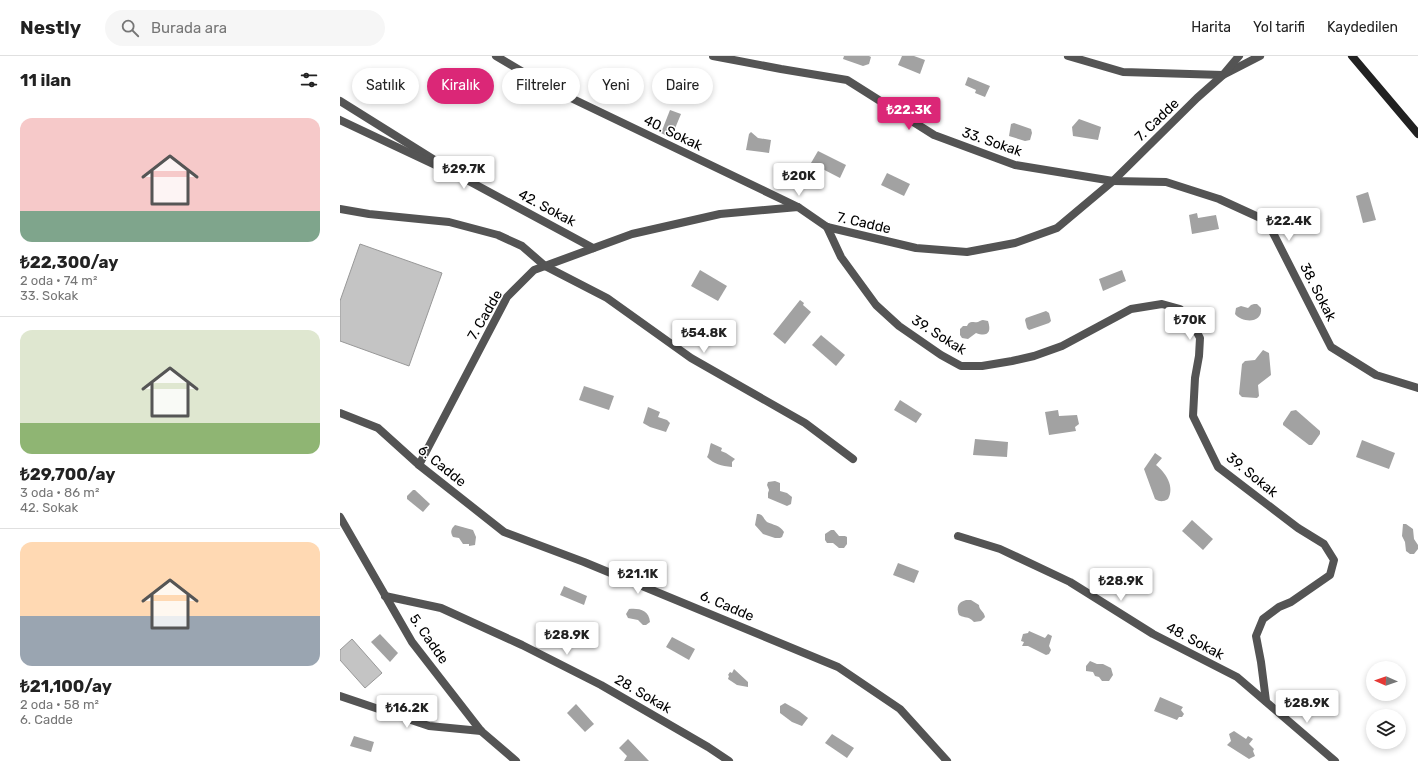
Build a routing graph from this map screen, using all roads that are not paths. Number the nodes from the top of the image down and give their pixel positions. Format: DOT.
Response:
graph roads {
  1 [pos="496,56"];
  2 [pos="713,56"];
  3 [pos="1068,56"];
  4 [pos="1239,56"];
  5 [pos="1260,56"];
  6 [pos="1352,56"];
  7 [pos="1223,75"];
  8 [pos="340,100"];
  9 [pos="340,120"];
  10 [pos="1418,134"];
  11 [pos="467,180"];
  12 [pos="1113,181"];
  13 [pos="798,207"];
  14 [pos="340,210"];
  15 [pos="826,227"];
  16 [pos="593,248"];
  17 [pos="545,266"];
  18 [pos="1418,388"];
  19 [pos="340,413"];
  20 [pos="853,459"];
  21 [pos="419,465"];
  22 [pos="340,517"];
  23 [pos="958,536"];
  24 [pos="386,596"];
  25 [pos="340,696"];
  26 [pos="1266,701"];
  27 [pos="481,731"];
  28 [pos="946,760"];
  29 [pos="516,761"];
  30 [pos="729,761"];
  31 [pos="1335,761"];
  1 -- 13 [label="street, 40. Sokak"];
  2 -- 12 [label="street, 33. Sokak"];
  3 -- 7 [label="street"];
  4 -- 7 [label="street, 7. Cadde"];
  5 -- 7 [label="street"];
  6 -- 10 [label="main road"];
  7 -- 12 [label="street, 7. Cadde"];
  8 -- 11 [label="street, 42. Sokak"];
  9 -- 11 [label="street, 42. Sokak"];
  11 -- 16 [label="street, 42. Sokak"];
  12 -- 15 [label="street, 7. Cadde"];
  12 -- 18 [label="street, 38. Sokak"];
  13 -- 15 [label="street, 7. Cadde"];
  13 -- 16 [label="street, 7. Cadde"];
  14 -- 17 [label="street"];
  15 -- 26 [label="street, 39. Sokak"];
  16 -- 17 [label="street, 7. Cadde"];
  17 -- 20 [label="street"];
  17 -- 21 [label="street, 7. Cadde"];
  19 -- 21 [label="street, 6. Cadde"];
  21 -- 28 [label="street, 6. Cadde"];
  22 -- 24 [label="street, 5. Cadde"];
  23 -- 26 [label="street, 48. Sokak"];
  24 -- 27 [label="street, 5. Cadde"];
  24 -- 30 [label="street, 28. Sokak"];
  25 -- 27 [label="street"];
  26 -- 31 [label="street"];
  27 -- 29 [label="street, 5. Cadde"];
}
